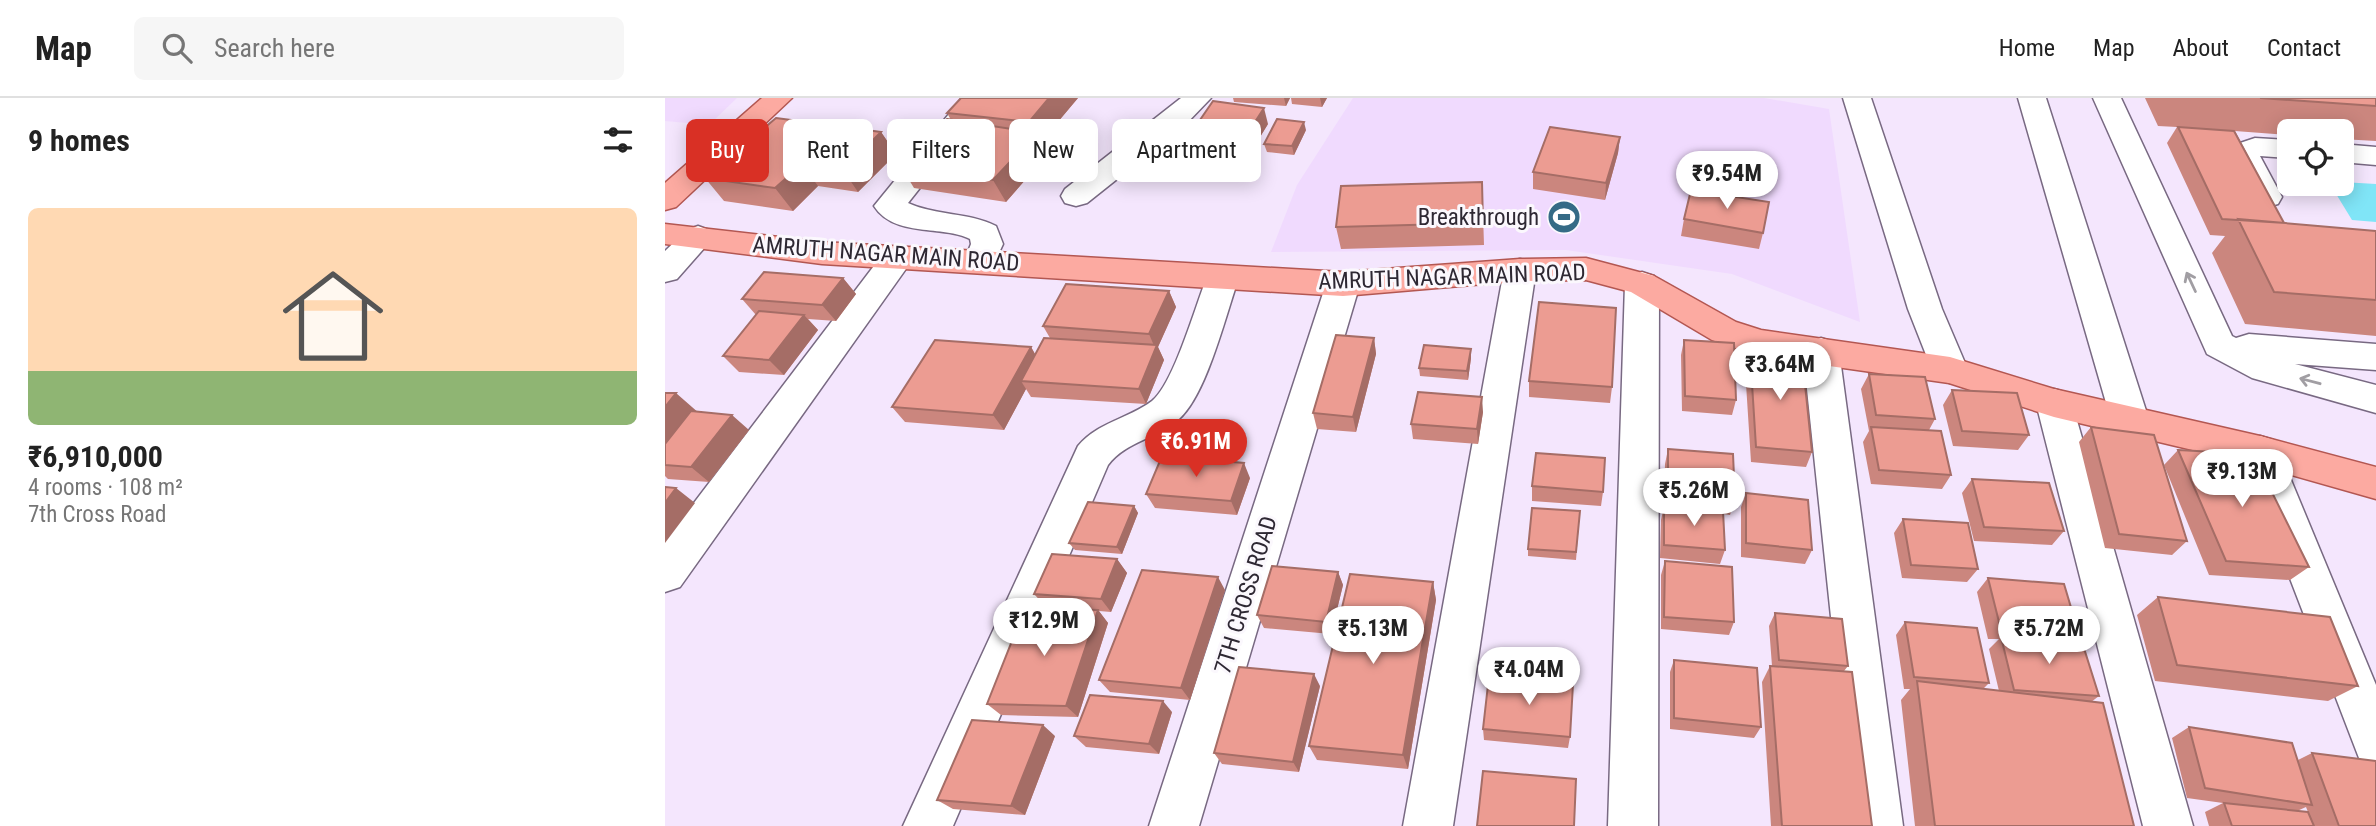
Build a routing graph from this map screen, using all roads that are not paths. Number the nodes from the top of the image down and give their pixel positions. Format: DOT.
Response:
graph roads {
  1 [pos="778,98"];
  2 [pos="977,98"];
  3 [pos="1197,98"];
  4 [pos="1857,98"];
  5 [pos="2032,98"];
  6 [pos="2107,98"];
  7 [pos="2277,148"];
  8 [pos="2354,154"];
  9 [pos="2376,156"];
  10 [pos="1076,196"];
  11 [pos="665,200"];
  12 [pos="2283,226"];
  13 [pos="681,236"];
  14 [pos="897,258"];
  15 [pos="980,262"];
  16 [pos="1520,270"];
  17 [pos="665,271"];
  18 [pos="1223,276"];
  19 [pos="1343,284"];
  20 [pos="1642,284"];
  21 [pos="2219,345"];
  22 [pos="1821,351"];
  23 [pos="2376,358"];
  24 [pos="1950,370"];
  25 [pos="2376,399"];
  26 [pos="2054,403"];
  27 [pos="2130,420"];
  28 [pos="2260,451"];
  29 [pos="2376,483"];
  30 [pos="665,574"];
  31 [pos="2376,742"];
  32 [pos="929,826"];
  33 [pos="1174,826"];
  34 [pos="1428,826"];
  35 [pos="1633,826"];
  36 [pos="1878,826"];
  37 [pos="2168,826"];
  1 -- 11 [label="main road"];
  2 -- 15 [label="street"];
  3 -- 10 [label="street"];
  4 -- 24 [label="street"];
  5 -- 27 [label="street"];
  21 -- 6 [label="street, one-way"];
  7 -- 12 [label="street"];
  8 -- 9 [label="street"];
  13 -- 14 [label="main road, AMRUTH NAGAR MAIN ROAD"];
  13 -- 17 [label="street"];
  14 -- 15 [label="main road, AMRUTH NAGAR MAIN ROAD"];
  14 -- 30 [label="street"];
  15 -- 18 [label="main road, AMRUTH NAGAR MAIN ROAD"];
  16 -- 19 [label="main road, AMRUTH NAGAR MAIN ROAD"];
  16 -- 20 [label="main road, AMRUTH NAGAR MAIN ROAD"];
  16 -- 34 [label="street"];
  18 -- 19 [label="main road, AMRUTH NAGAR MAIN ROAD"];
  18 -- 32 [label="street"];
  19 -- 33 [label="street, 7TH CROSS ROAD"];
  20 -- 22 [label="main road, AMRUTH NAGAR MAIN ROAD"];
  20 -- 35 [label="street"];
  21 -- 23 [label="street"];
  25 -- 21 [label="street, one-way"];
  22 -- 24 [label="main road, AMRUTH NAGAR MAIN ROAD"];
  22 -- 36 [label="street"];
  24 -- 26 [label="main road, AMRUTH NAGAR MAIN ROAD"];
  26 -- 27 [label="main road, AMRUTH NAGAR MAIN ROAD"];
  26 -- 37 [label="street"];
  27 -- 28 [label="main road, AMRUTH NAGAR MAIN ROAD"];
  28 -- 29 [label="main road, AMRUTH NAGAR MAIN ROAD"];
  28 -- 31 [label="street"];
}
